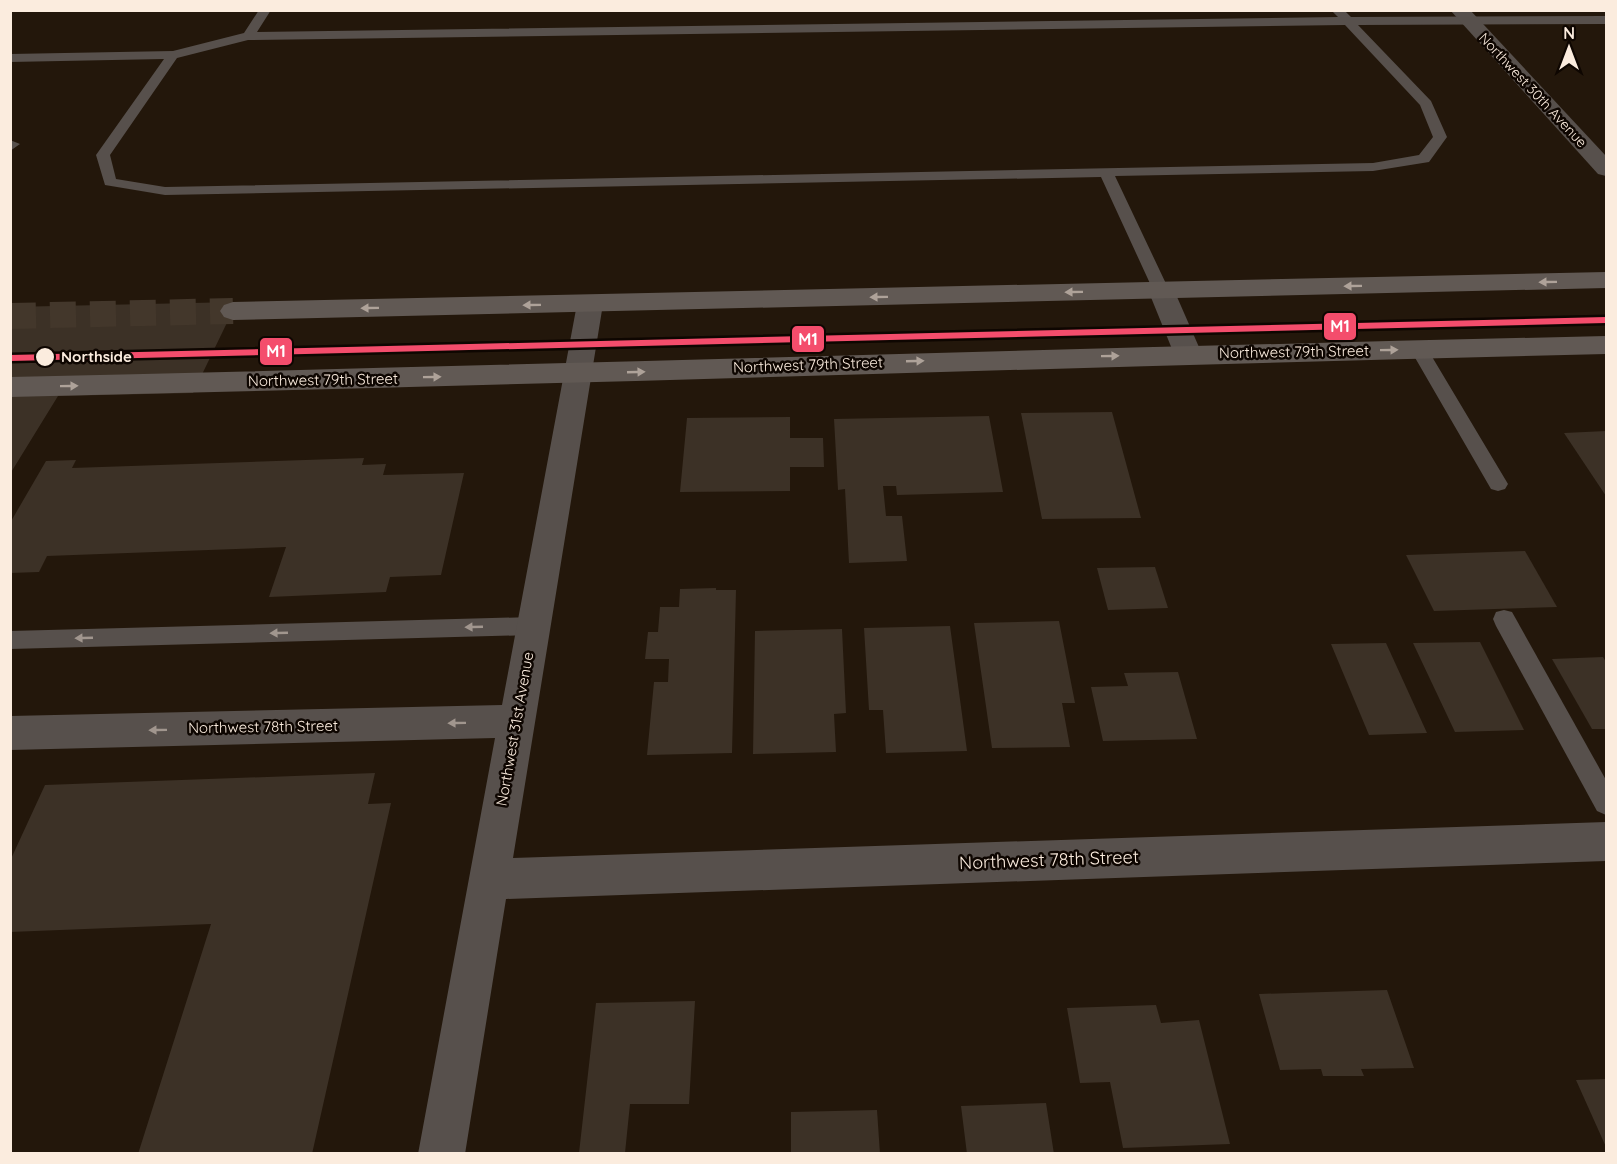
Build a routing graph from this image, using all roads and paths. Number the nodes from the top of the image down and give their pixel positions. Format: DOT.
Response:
graph roads {
  1 [pos="266,10"];
  2 [pos="1343,16"];
  3 [pos="1464,16"];
  4 [pos="1606,20"];
  5 [pos="248,36"];
  6 [pos="173,55"];
  7 [pos="10,58"];
  8 [pos="1606,170"];
  9 [pos="1106,172"];
  10 [pos="1606,280"];
  11 [pos="1161,290"];
  12 [pos="590,304"];
  13 [pos="233,311"];
  14 [pos="1606,345"];
  15 [pos="1419,349"];
  16 [pos="1188,354"];
  17 [pos="578,374"];
  18 [pos="10,387"];
  19 [pos="1498,484"];
  20 [pos="1504,619"];
  21 [pos="533,626"];
  22 [pos="10,640"];
  23 [pos="516,721"];
  24 [pos="10,734"];
  25 [pos="1606,803"];
  26 [pos="1606,842"];
  27 [pos="491,879"];
  28 [pos="441,1154"];
  1 -- 5 [label="lane"];
  2 -- 3 [label="lane"];
  2 -- 5 [label="lane"];
  2 -- 9 [label="lane"];
  3 -- 4 [label="lane"];
  3 -- 8 [label="street, Northwest 30th Avenue"];
  5 -- 6 [label="lane"];
  6 -- 7 [label="lane"];
  6 -- 9 [label="lane"];
  9 -- 11 [label="lane"];
  10 -- 11 [label="main road, one-way"];
  11 -- 12 [label="main road, one-way"];
  11 -- 16 [label="street"];
  12 -- 13 [label="main road, one-way"];
  12 -- 17 [label="street, Northwest 31st Avenue"];
  14 -- 15 [label="main road, Northwest 79th Street"];
  16 -- 15 [label="main road, Northwest 79th Street, one-way"];
  15 -- 19 [label="lane"];
  17 -- 16 [label="main road, Northwest 79th Street, one-way"];
  18 -- 17 [label="main road, Northwest 79th Street, one-way"];
  17 -- 21 [label="street, Northwest 31st Avenue"];
  20 -- 25 [label="lane"];
  21 -- 22 [label="lane, one-way"];
  21 -- 23 [label="street, Northwest 31st Avenue"];
  23 -- 24 [label="street, Northwest 78th Street, one-way"];
  23 -- 27 [label="street, Northwest 31st Avenue"];
  26 -- 27 [label="street, Northwest 78th Street"];
  27 -- 28 [label="street, Northwest 31st Avenue"];
}
